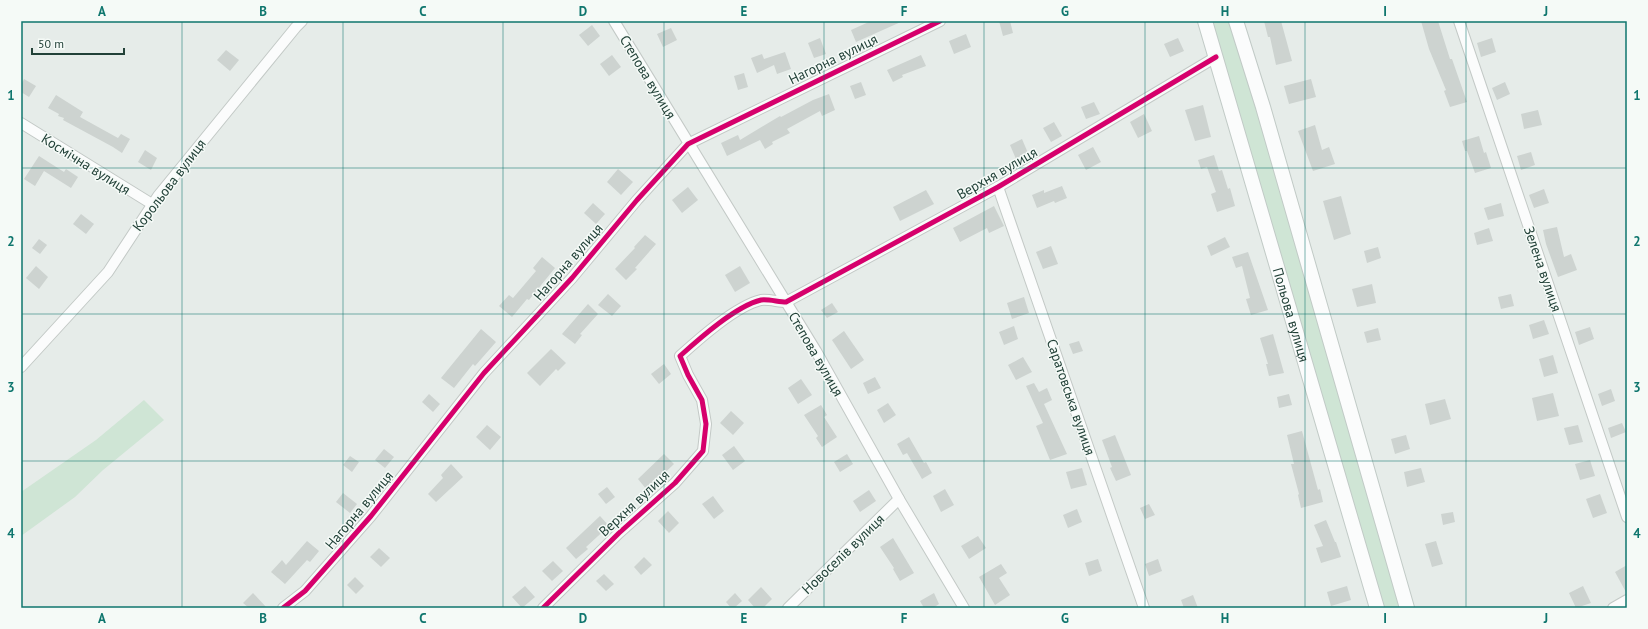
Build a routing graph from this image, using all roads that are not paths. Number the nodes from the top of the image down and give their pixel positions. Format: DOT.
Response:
graph roads {
  1 [pos="302,21"];
  2 [pos="614,21"];
  3 [pos="940,21"];
  4 [pos="1205,21"];
  5 [pos="1236,21"];
  6 [pos="1459,21"];
  7 [pos="1216,57"];
  8 [pos="21,123"];
  9 [pos="688,144"];
  10 [pos="998,186"];
  11 [pos="152,204"];
  12 [pos="786,302"];
  13 [pos="21,367"];
  14 [pos="899,499"];
  15 [pos="1627,517"];
  16 [pos="1626,603"];
  17 [pos="283,608"];
  18 [pos="543,608"];
  19 [pos="788,608"];
  20 [pos="964,608"];
  21 [pos="1144,608"];
  22 [pos="1377,608"];
  23 [pos="1407,608"];
  24 [pos="1613,608"];
  1 -- 11 [label="street, Корольова вулиця"];
  2 -- 9 [label="street, Степова вулиця"];
  3 -- 9 [label="street, Нагорна вулиця"];
  4 -- 7 [label="main road, Польова вулиця"];
  5 -- 23 [label="main road"];
  6 -- 15 [label="street, Зелена вулиця"];
  7 -- 10 [label="street, Верхня вулиця"];
  7 -- 22 [label="main road, Польова вулиця"];
  8 -- 11 [label="street, Космічна вулиця"];
  9 -- 12 [label="street, Степова вулиця"];
  9 -- 17 [label="street, Нагорна вулиця"];
  10 -- 12 [label="street, Верхня вулиця"];
  10 -- 21 [label="street, Саратовська вулиця"];
  11 -- 13 [label="street, Корольова вулиця"];
  12 -- 14 [label="street, Степова вулиця"];
  12 -- 18 [label="street, Верхня вулиця"];
  14 -- 19 [label="street, Новоселів вулиця"];
  14 -- 20 [label="street, Степова вулиця"];
  16 -- 24 [label="street"];
}
